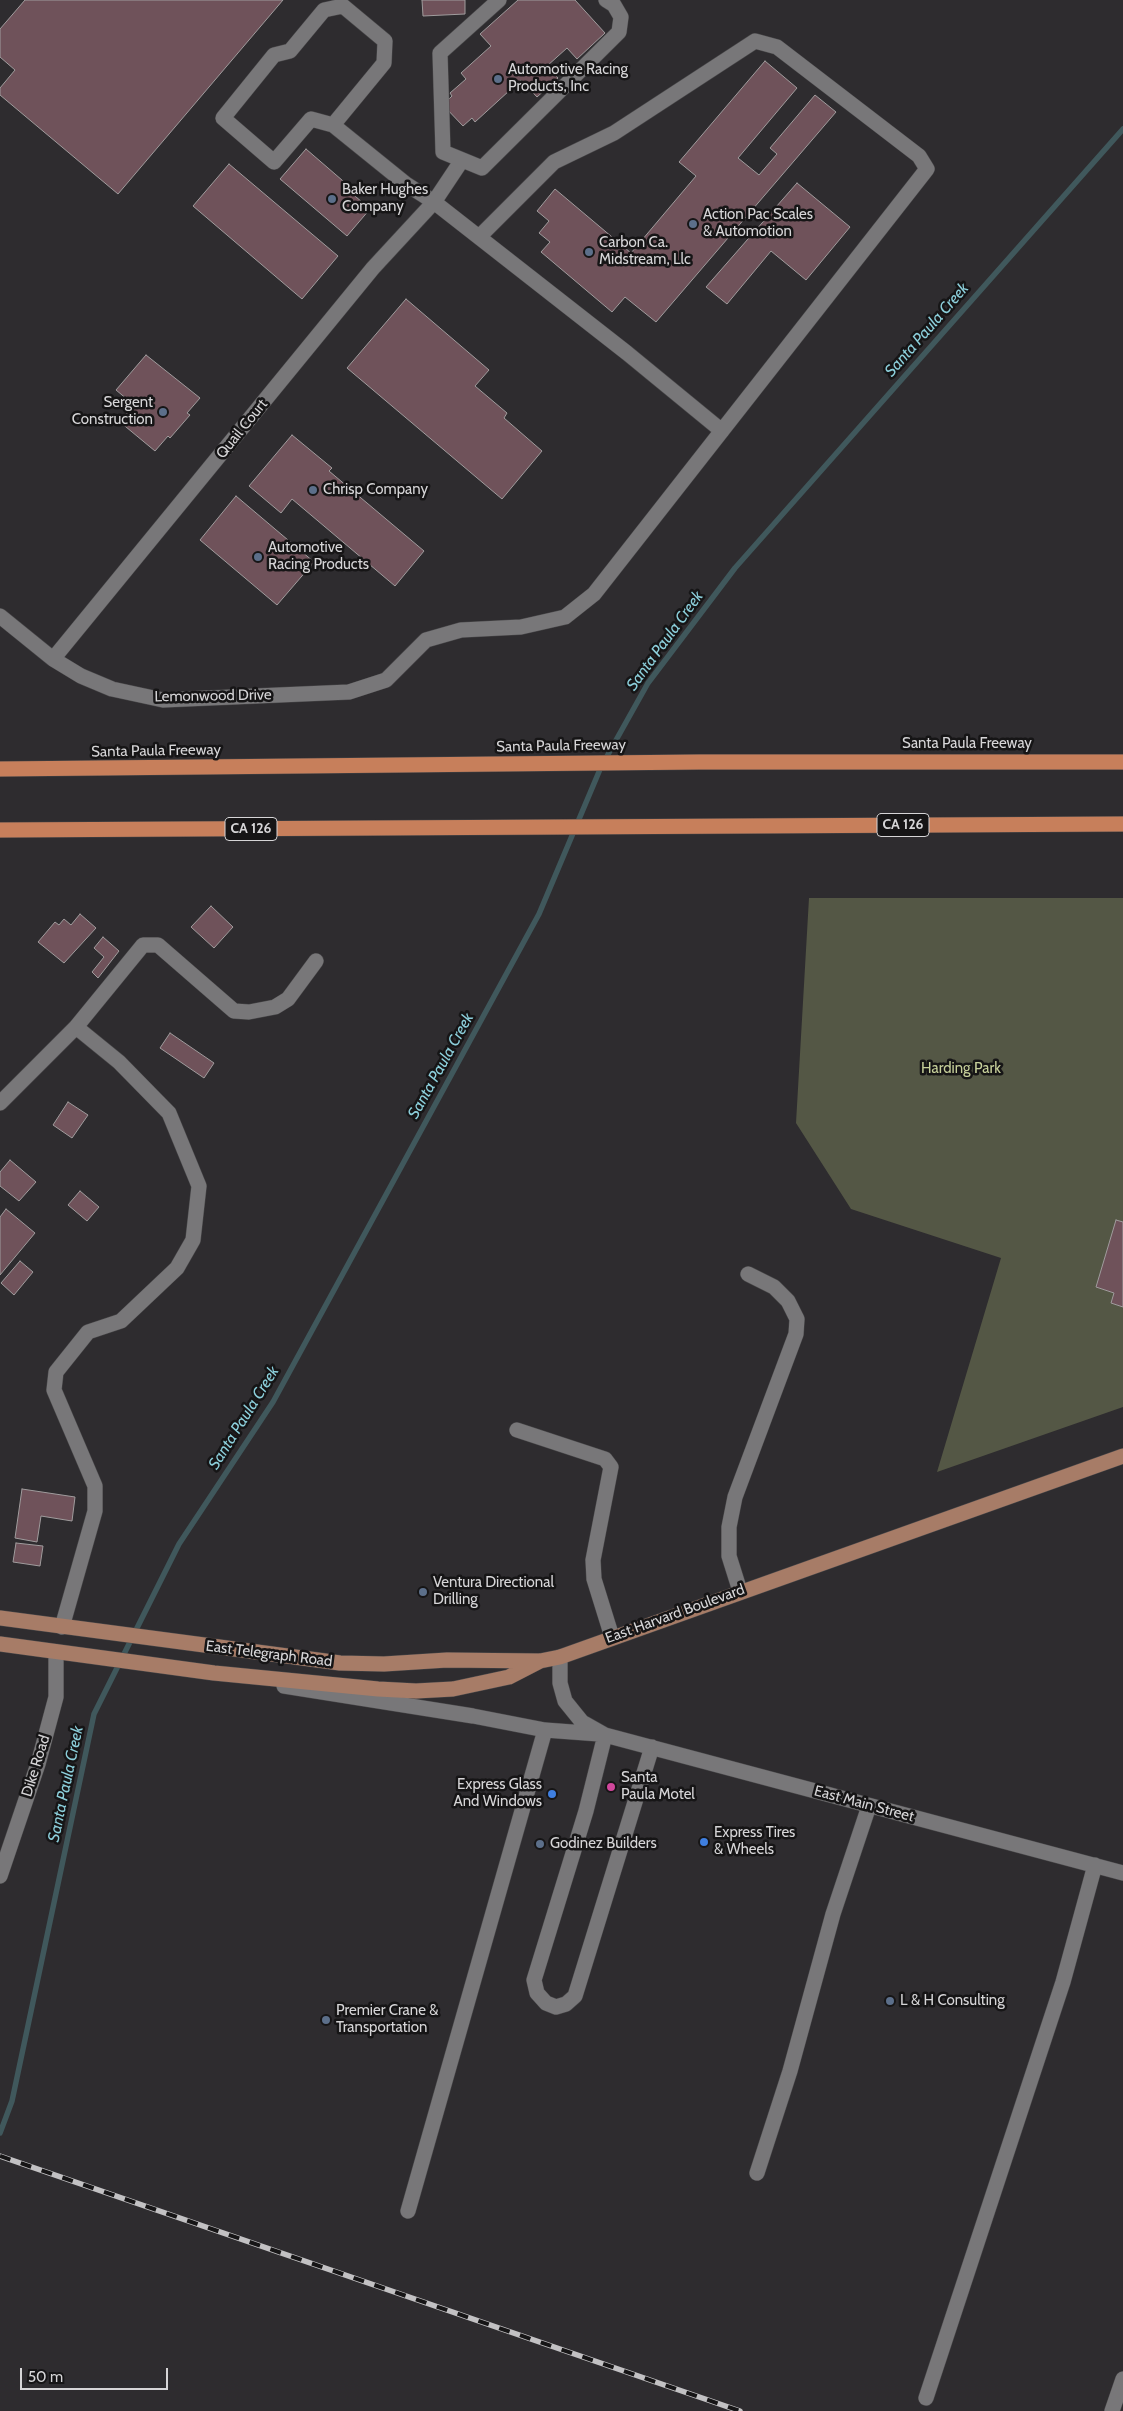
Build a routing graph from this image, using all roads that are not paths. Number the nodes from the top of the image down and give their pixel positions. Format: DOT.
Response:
graph roads {
  1 [pos="499,0"];
  2 [pos="606,0"];
  3 [pos="333,125"];
  4 [pos="462,160"];
  5 [pos="434,202"];
  6 [pos="479,237"];
  7 [pos="722,431"];
  8 [pos="0,616"];
  9 [pos="53,659"];
  10 [pos="1123,762"];
  11 [pos="0,769"];
  12 [pos="1123,824"];
  13 [pos="0,830"];
  14 [pos="316,961"];
  15 [pos="76,1027"];
  16 [pos="0,1102"];
  17 [pos="748,1274"];
  18 [pos="517,1430"];
  19 [pos="1123,1456"];
  20 [pos="740,1591"];
  21 [pos="0,1618"];
  22 [pos="62,1627"];
  23 [pos="612,1637"];
  24 [pos="0,1644"];
  25 [pos="56,1652"];
  26 [pos="560,1656"];
  27 [pos="540,1661"];
  28 [pos="214,1673"];
  29 [pos="473,1716"];
  30 [pos="545,1730"];
  31 [pos="605,1735"];
  32 [pos="652,1747"];
  33 [pos="869,1806"];
  34 [pos="1095,1865"];
  35 [pos="1123,1872"];
  36 [pos="0,1876"];
  37 [pos="757,2173"];
  38 [pos="408,2211"];
  39 [pos="1123,2379"];
  40 [pos="926,2398"];
  41 [pos="1112,2411"];
  1 -- 4 [label="street"];
  2 -- 4 [label="street"];
  3 -- 3 [label="street"];
  3 -- 5 [label="street"];
  4 -- 5 [label="street, Quail Court"];
  5 -- 6 [label="street"];
  5 -- 9 [label="street, Quail Court"];
  6 -- 7 [label="street"];
  6 -- 7 [label="street"];
  7 -- 9 [label="street, Lemonwood Drive"];
  8 -- 9 [label="street, Lemonwood Drive"];
  10 -- 11 [label="highway, Santa Paula Freeway"];
  12 -- 13 [label="highway, CA 126"];
  14 -- 15 [label="street"];
  15 -- 16 [label="street"];
  15 -- 22 [label="street"];
  17 -- 20 [label="street"];
  18 -- 23 [label="street"];
  19 -- 20 [label="main road, East Harvard Boulevard"];
  20 -- 23 [label="main road, East Harvard Boulevard"];
  21 -- 22 [label="main road, East Telegraph Road"];
  22 -- 27 [label="main road, East Telegraph Road"];
  23 -- 26 [label="main road, East Harvard Boulevard"];
  24 -- 25 [label="main road, East Telegraph Road"];
  25 -- 28 [label="main road, East Telegraph Road"];
  25 -- 36 [label="street, Dike Road"];
  26 -- 27 [label="main road, East Harvard Boulevard"];
  26 -- 31 [label="street, East Main Street"];
  27 -- 28 [label="main road, East Harvard Boulevard"];
  28 -- 29 [label="street, East Telegraph Road"];
  29 -- 30 [label="street, East Main Street"];
  30 -- 31 [label="street, East Main Street"];
  30 -- 38 [label="street"];
  31 -- 32 [label="street, East Main Street"];
  31 -- 32 [label="street"];
  32 -- 33 [label="street, East Main Street"];
  33 -- 34 [label="street, East Main Street"];
  33 -- 37 [label="street"];
  34 -- 35 [label="street, East Main Street"];
  34 -- 40 [label="street"];
  39 -- 41 [label="street"];
}
